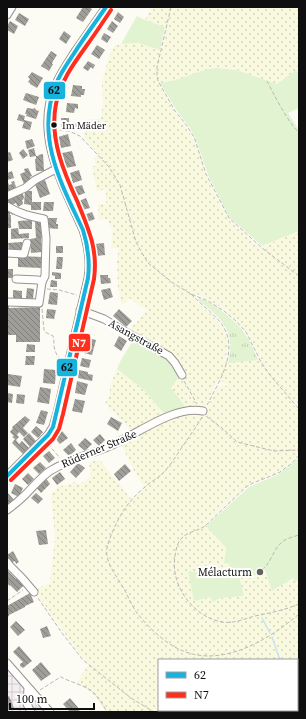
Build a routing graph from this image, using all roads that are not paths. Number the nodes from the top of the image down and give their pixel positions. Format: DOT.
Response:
graph roads {
  1 [pos="12,7"];
  2 [pos="105,7"];
  3 [pos="7,15"];
  4 [pos="56,169"];
  5 [pos="7,196"];
  6 [pos="7,206"];
  7 [pos="27,243"];
  8 [pos="7,253"];
  9 [pos="16,279"];
  10 [pos="42,282"];
  11 [pos="7,302"];
  12 [pos="80,310"];
  13 [pos="182,375"];
  14 [pos="202,411"];
  15 [pos="7,476"];
  16 [pos="7,510"];
  17 [pos="7,562"];
  18 [pos="34,592"];
  19 [pos="7,663"];
  20 [pos="28,688"];
  21 [pos="31,712"];
  22 [pos="50,712"];
  1 -- 3 [label="street"];
  2 -- 4 [label="street"];
  4 -- 5 [label="street"];
  4 -- 12 [label="street"];
  6 -- 10 [label="street"];
  7 -- 8 [label="street"];
  9 -- 10 [label="street"];
  10 -- 11 [label="street"];
  12 -- 13 [label="street, Asangstraße"];
  12 -- 15 [label="street"];
  14 -- 16 [label="street, Rüderner Straße"];
  17 -- 18 [label="street"];
  19 -- 20 [label="street"];
  20 -- 21 [label="street"];
  20 -- 22 [label="street"];
}
